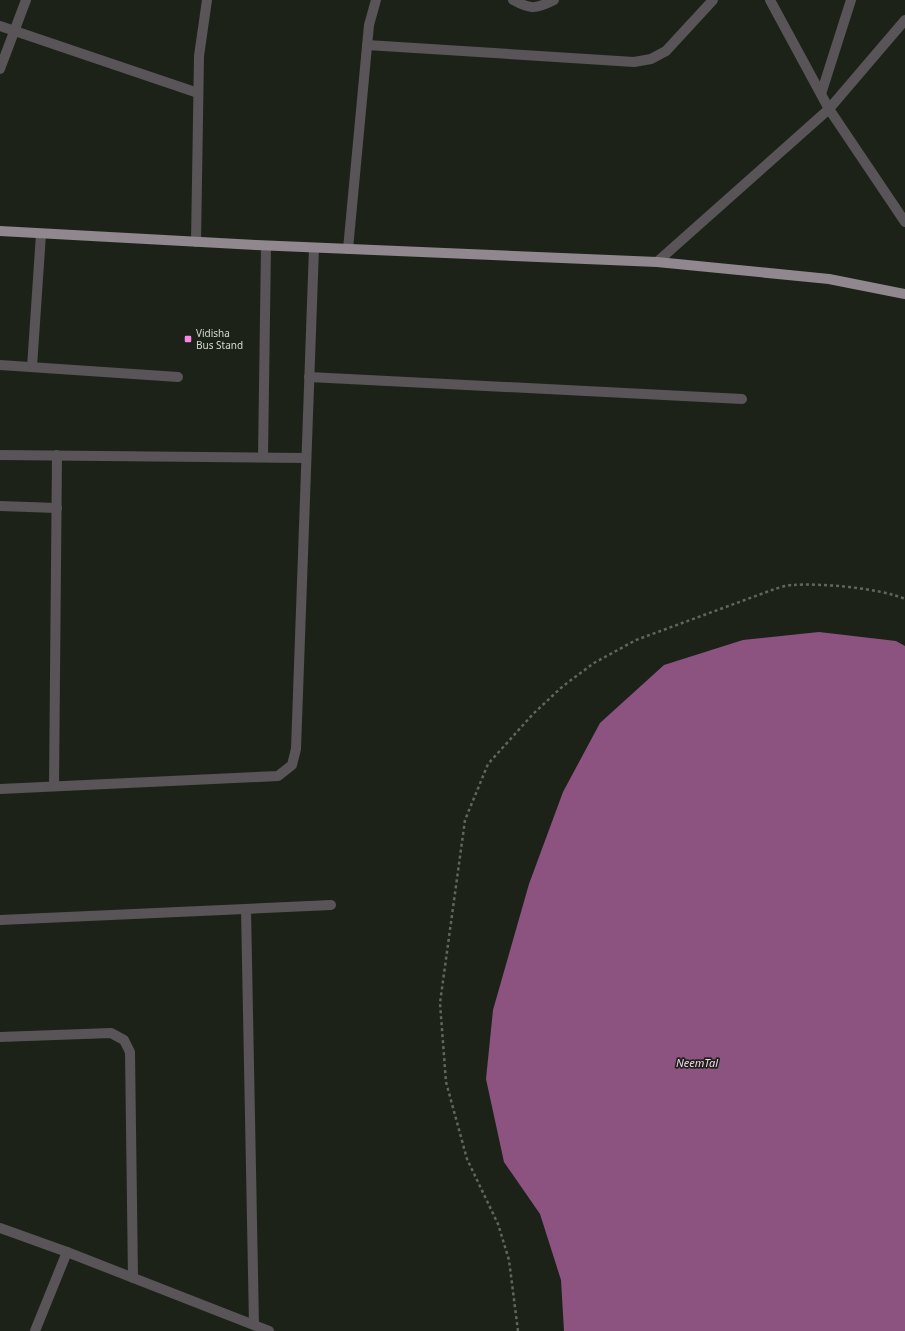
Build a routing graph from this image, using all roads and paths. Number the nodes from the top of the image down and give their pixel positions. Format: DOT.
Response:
graph roads {
  1 [pos="26,0"];
  2 [pos="207,0"];
  3 [pos="376,0"];
  4 [pos="513,0"];
  5 [pos="554,0"];
  6 [pos="713,0"];
  7 [pos="770,0"];
  8 [pos="851,0"];
  9 [pos="905,20"];
  10 [pos="0,26"];
  11 [pos="14,31"];
  12 [pos="367,45"];
  13 [pos="0,69"];
  14 [pos="198,93"];
  15 [pos="821,94"];
  16 [pos="829,108"];
  17 [pos="905,222"];
  18 [pos="0,231"];
  19 [pos="41,234"];
  20 [pos="196,242"];
  21 [pos="266,246"];
  22 [pos="314,248"];
  23 [pos="348,249"];
  24 [pos="656,262"];
  25 [pos="905,294"];
  26 [pos="0,365"];
  27 [pos="32,367"];
  28 [pos="178,377"];
  29 [pos="309,377"];
  30 [pos="742,399"];
  31 [pos="0,455"];
  32 [pos="57,455"];
  33 [pos="264,457"];
  34 [pos="306,458"];
  35 [pos="0,506"];
  36 [pos="57,508"];
  37 [pos="905,599"];
  38 [pos="54,786"];
  39 [pos="0,789"];
  40 [pos="331,905"];
  41 [pos="246,909"];
  42 [pos="0,920"];
  43 [pos="0,1037"];
  44 [pos="0,1228"];
  45 [pos="67,1252"];
  46 [pos="133,1278"];
  47 [pos="254,1325"];
  48 [pos="35,1331"];
  49 [pos="269,1331"];
  50 [pos="518,1331"];
  1 -- 11 [label="street"];
  2 -- 14 [label="street"];
  3 -- 12 [label="street"];
  4 -- 5 [label="street"];
  6 -- 12 [label="street"];
  7 -- 15 [label="street"];
  8 -- 15 [label="street"];
  9 -- 16 [label="street"];
  10 -- 11 [label="street"];
  11 -- 13 [label="street"];
  11 -- 14 [label="street"];
  12 -- 23 [label="street"];
  14 -- 20 [label="street"];
  15 -- 16 [label="street"];
  16 -- 17 [label="street"];
  16 -- 24 [label="street"];
  18 -- 19 [label="main road"];
  19 -- 20 [label="main road"];
  19 -- 27 [label="street"];
  20 -- 21 [label="main road"];
  21 -- 22 [label="main road"];
  21 -- 33 [label="street"];
  22 -- 23 [label="main road"];
  22 -- 29 [label="street"];
  23 -- 24 [label="main road"];
  24 -- 25 [label="main road"];
  26 -- 27 [label="street"];
  27 -- 28 [label="street"];
  29 -- 30 [label="street"];
  29 -- 34 [label="street"];
  31 -- 32 [label="street"];
  32 -- 33 [label="street"];
  32 -- 36 [label="street"];
  33 -- 34 [label="street"];
  34 -- 38 [label="street"];
  35 -- 36 [label="street"];
  36 -- 38 [label="street"];
  37 -- 50 [label="path"];
  38 -- 39 [label="street"];
  40 -- 41 [label="street"];
  41 -- 42 [label="street"];
  41 -- 47 [label="street"];
  43 -- 46 [label="street"];
  44 -- 45 [label="street"];
  45 -- 46 [label="street"];
  45 -- 48 [label="street"];
  46 -- 47 [label="street"];
  47 -- 49 [label="street"];
}
